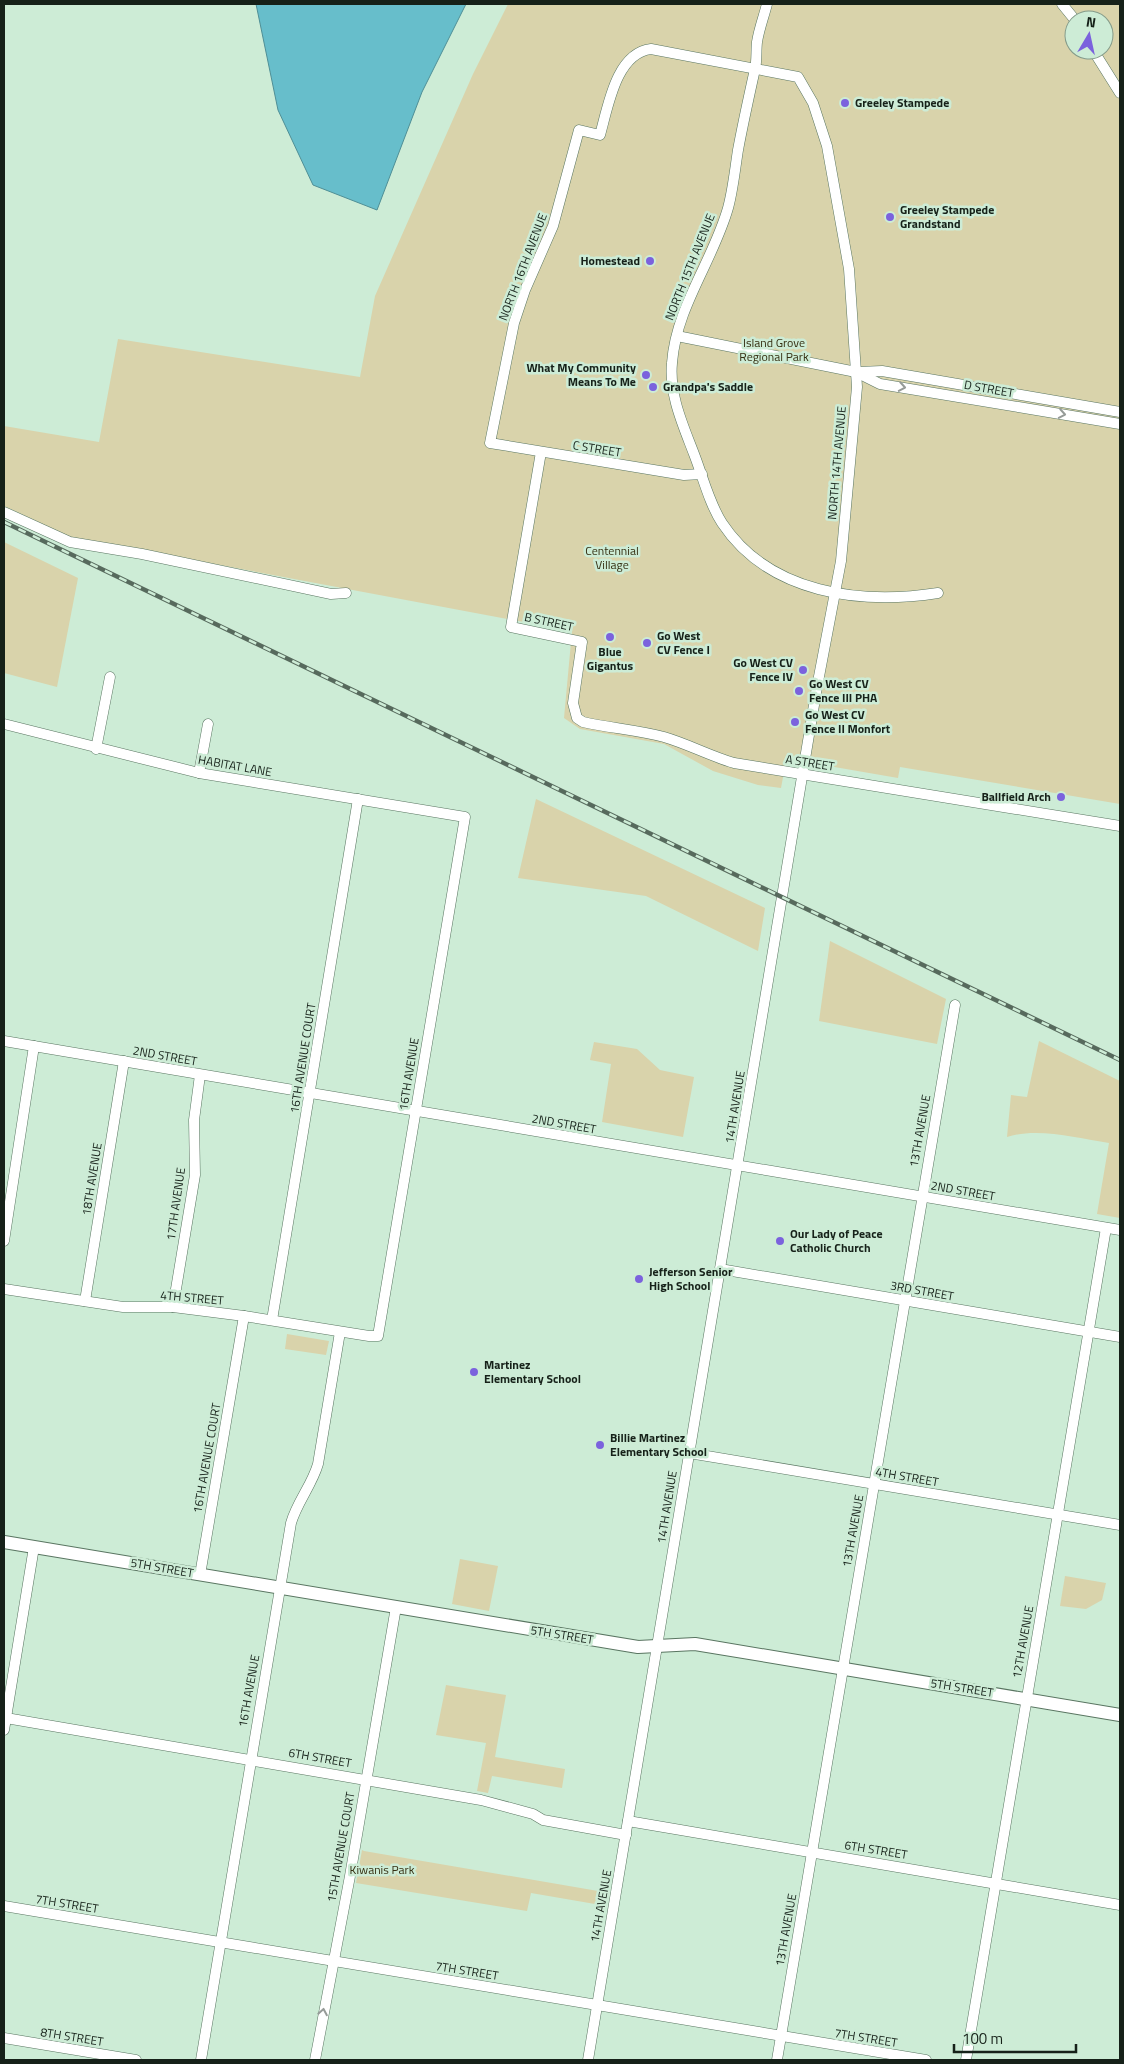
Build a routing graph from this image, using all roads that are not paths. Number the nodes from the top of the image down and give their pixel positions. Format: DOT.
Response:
graph roads {
  1 [pos="767,4"];
  2 [pos="1099,60"];
  3 [pos="756,68"];
  4 [pos="1120,93"];
  5 [pos="676,336"];
  6 [pos="856,372"];
  7 [pos="1120,412"];
  8 [pos="1120,422"];
  9 [pos="490,443"];
  10 [pos="541,452"];
  11 [pos="702,474"];
  12 [pos="4,512"];
  13 [pos="346,593"];
  14 [pos="834,593"];
  15 [pos="938,593"];
  16 [pos="582,642"];
  17 [pos="110,678"];
  18 [pos="4,724"];
  19 [pos="208,724"];
  20 [pos="96,749"];
  21 [pos="199,773"];
  22 [pos="803,774"];
  23 [pos="358,799"];
  24 [pos="465,817"];
  25 [pos="1120,826"];
  26 [pos="782,898"];
  27 [pos="955,1006"];
  28 [pos="4,1041"];
  29 [pos="34,1046"];
  30 [pos="124,1062"];
  31 [pos="200,1075"];
  32 [pos="310,1094"];
  33 [pos="416,1110"];
  34 [pos="738,1166"];
  35 [pos="921,1196"];
  36 [pos="1106,1228"];
  37 [pos="1120,1230"];
  38 [pos="4,1241"];
  39 [pos="720,1269"];
  40 [pos="4,1289"];
  41 [pos="905,1300"];
  42 [pos="85,1301"];
  43 [pos="173,1307"];
  44 [pos="244,1316"];
  45 [pos="272,1320"];
  46 [pos="340,1332"];
  47 [pos="1089,1332"];
  48 [pos="378,1336"];
  49 [pos="1120,1337"];
  50 [pos="689,1453"];
  51 [pos="874,1484"];
  52 [pos="1058,1515"];
  53 [pos="1120,1525"];
  54 [pos="4,1542"];
  55 [pos="34,1547"];
  56 [pos="200,1575"];
  57 [pos="280,1588"];
  58 [pos="396,1607"];
  59 [pos="657,1647"];
  60 [pos="842,1668"];
  61 [pos="7,1689"];
  62 [pos="1026,1699"];
  63 [pos="1120,1715"];
  64 [pos="6,1718"];
  65 [pos="4,1730"];
  66 [pos="250,1758"];
  67 [pos="365,1779"];
  68 [pos="628,1821"];
  69 [pos="626,1835"];
  70 [pos="812,1852"];
  71 [pos="995,1882"];
  72 [pos="1120,1905"];
  73 [pos="4,1906"];
  74 [pos="220,1942"];
  75 [pos="332,1961"];
  76 [pos="597,2005"];
  77 [pos="781,2036"];
  78 [pos="4,2038"];
  79 [pos="136,2060"];
  80 [pos="201,2060"];
  81 [pos="315,2060"];
  82 [pos="588,2060"];
  83 [pos="777,2060"];
  84 [pos="926,2060"];
  85 [pos="966,2060"];
  1 -- 3 [label="street, NORTH 15TH AVENUE"];
  2 -- 4 [label="street"];
  3 -- 5 [label="street, NORTH 15TH AVENUE"];
  3 -- 6 [label="street, NORTH 14TH AVENUE"];
  3 -- 9 [label="street, NORTH 16TH AVENUE"];
  5 -- 6 [label="street, D STREET"];
  5 -- 11 [label="street, NORTH 15TH AVENUE"];
  6 -- 7 [label="street, D STREET"];
  6 -- 8 [label="street, D STREET, one-way"];
  6 -- 14 [label="street, NORTH 14TH AVENUE"];
  9 -- 10 [label="street, C STREET"];
  10 -- 11 [label="street, C STREET"];
  10 -- 16 [label="street, B STREET"];
  11 -- 14 [label="street, NORTH 15TH AVENUE"];
  12 -- 13 [label="street"];
  14 -- 15 [label="street, NORTH 15TH AVENUE"];
  14 -- 22 [label="street, NORTH 14TH AVENUE"];
  16 -- 22 [label="street, A STREET"];
  17 -- 20 [label="street"];
  18 -- 20 [label="street, HABITAT LANE"];
  19 -- 21 [label="street"];
  20 -- 21 [label="street, HABITAT LANE"];
  21 -- 23 [label="street, HABITAT LANE"];
  22 -- 25 [label="street, A STREET"];
  22 -- 26 [label="street, NORTH 14TH AVENUE"];
  23 -- 24 [label="street, HABITAT LANE"];
  23 -- 32 [label="street, 16TH AVENUE COURT"];
  24 -- 33 [label="street, 16TH AVENUE"];
  26 -- 34 [label="street, 14TH AVENUE"];
  27 -- 35 [label="street, 13TH AVENUE"];
  28 -- 29 [label="street, 2ND STREET"];
  29 -- 30 [label="street, 2ND STREET"];
  29 -- 38 [label="street"];
  30 -- 31 [label="street, 2ND STREET"];
  30 -- 42 [label="street, 18TH AVENUE"];
  31 -- 32 [label="street, 2ND STREET"];
  31 -- 43 [label="street, 17TH AVENUE"];
  32 -- 33 [label="street, 2ND STREET"];
  32 -- 45 [label="street, 16TH AVENUE COURT"];
  33 -- 34 [label="street, 2ND STREET"];
  33 -- 48 [label="street, 16TH AVENUE"];
  34 -- 35 [label="street, 2ND STREET"];
  34 -- 39 [label="street, 14TH AVENUE"];
  35 -- 36 [label="street, 2ND STREET"];
  35 -- 41 [label="street, 13TH AVENUE"];
  36 -- 37 [label="street, 2ND STREET"];
  36 -- 47 [label="street, 12TH AVENUE"];
  39 -- 41 [label="street, 3RD STREET"];
  39 -- 50 [label="street, 14TH AVENUE"];
  40 -- 42 [label="street, 4TH STREET"];
  41 -- 47 [label="street, 3RD STREET"];
  41 -- 51 [label="street, 13TH AVENUE"];
  42 -- 43 [label="street, 4TH STREET"];
  43 -- 44 [label="street, 4TH STREET"];
  44 -- 45 [label="street, 4TH STREET"];
  44 -- 56 [label="street, 16TH AVENUE COURT"];
  45 -- 46 [label="street, 4TH STREET"];
  46 -- 48 [label="street, 4TH STREET"];
  46 -- 57 [label="street, 16TH AVENUE"];
  47 -- 49 [label="street, 3RD STREET"];
  47 -- 52 [label="street, 12TH AVENUE"];
  50 -- 51 [label="street, 4TH STREET"];
  50 -- 59 [label="street, 14TH AVENUE"];
  51 -- 52 [label="street, 4TH STREET"];
  51 -- 60 [label="street, 13TH AVENUE"];
  52 -- 53 [label="street, 4TH STREET"];
  52 -- 62 [label="street, 12TH AVENUE"];
  54 -- 55 [label="main road, 5TH STREET"];
  55 -- 56 [label="main road, 5TH STREET"];
  55 -- 61 [label="street"];
  56 -- 57 [label="main road, 5TH STREET"];
  57 -- 58 [label="main road, 5TH STREET"];
  57 -- 66 [label="street, 16TH AVENUE"];
  58 -- 59 [label="main road, 5TH STREET"];
  58 -- 67 [label="street, 15TH AVENUE COURT"];
  59 -- 60 [label="main road, 5TH STREET"];
  59 -- 68 [label="street, 14TH AVENUE"];
  60 -- 62 [label="main road, 5TH STREET"];
  60 -- 70 [label="street, 13TH AVENUE"];
  61 -- 64 [label="street"];
  62 -- 63 [label="main road, 5TH STREET"];
  62 -- 71 [label="street, 12TH AVENUE"];
  64 -- 65 [label="street"];
  64 -- 66 [label="street, 6TH STREET"];
  66 -- 67 [label="street, 6TH STREET"];
  66 -- 74 [label="street, 16TH AVENUE"];
  67 -- 69 [label="street, 6TH STREET"];
  67 -- 75 [label="street, 15TH AVENUE COURT"];
  68 -- 69 [label="street, 14TH AVENUE"];
  68 -- 70 [label="street, 6TH STREET"];
  69 -- 76 [label="street, 14TH AVENUE"];
  70 -- 71 [label="street, 6TH STREET"];
  70 -- 77 [label="street, 13TH AVENUE"];
  71 -- 72 [label="street, 6TH STREET"];
  71 -- 85 [label="street, 12TH AVENUE"];
  73 -- 74 [label="street, 7TH STREET"];
  74 -- 75 [label="street, 7TH STREET"];
  74 -- 80 [label="street, 16TH AVENUE"];
  75 -- 76 [label="street, 7TH STREET"];
  81 -- 75 [label="street, 15TH AVENUE COURT, one-way"];
  76 -- 77 [label="street, 7TH STREET"];
  76 -- 82 [label="street, 14TH AVENUE"];
  77 -- 83 [label="street, 13TH AVENUE"];
  77 -- 84 [label="street, 7TH STREET"];
  78 -- 79 [label="street, 8TH STREET"];
}
